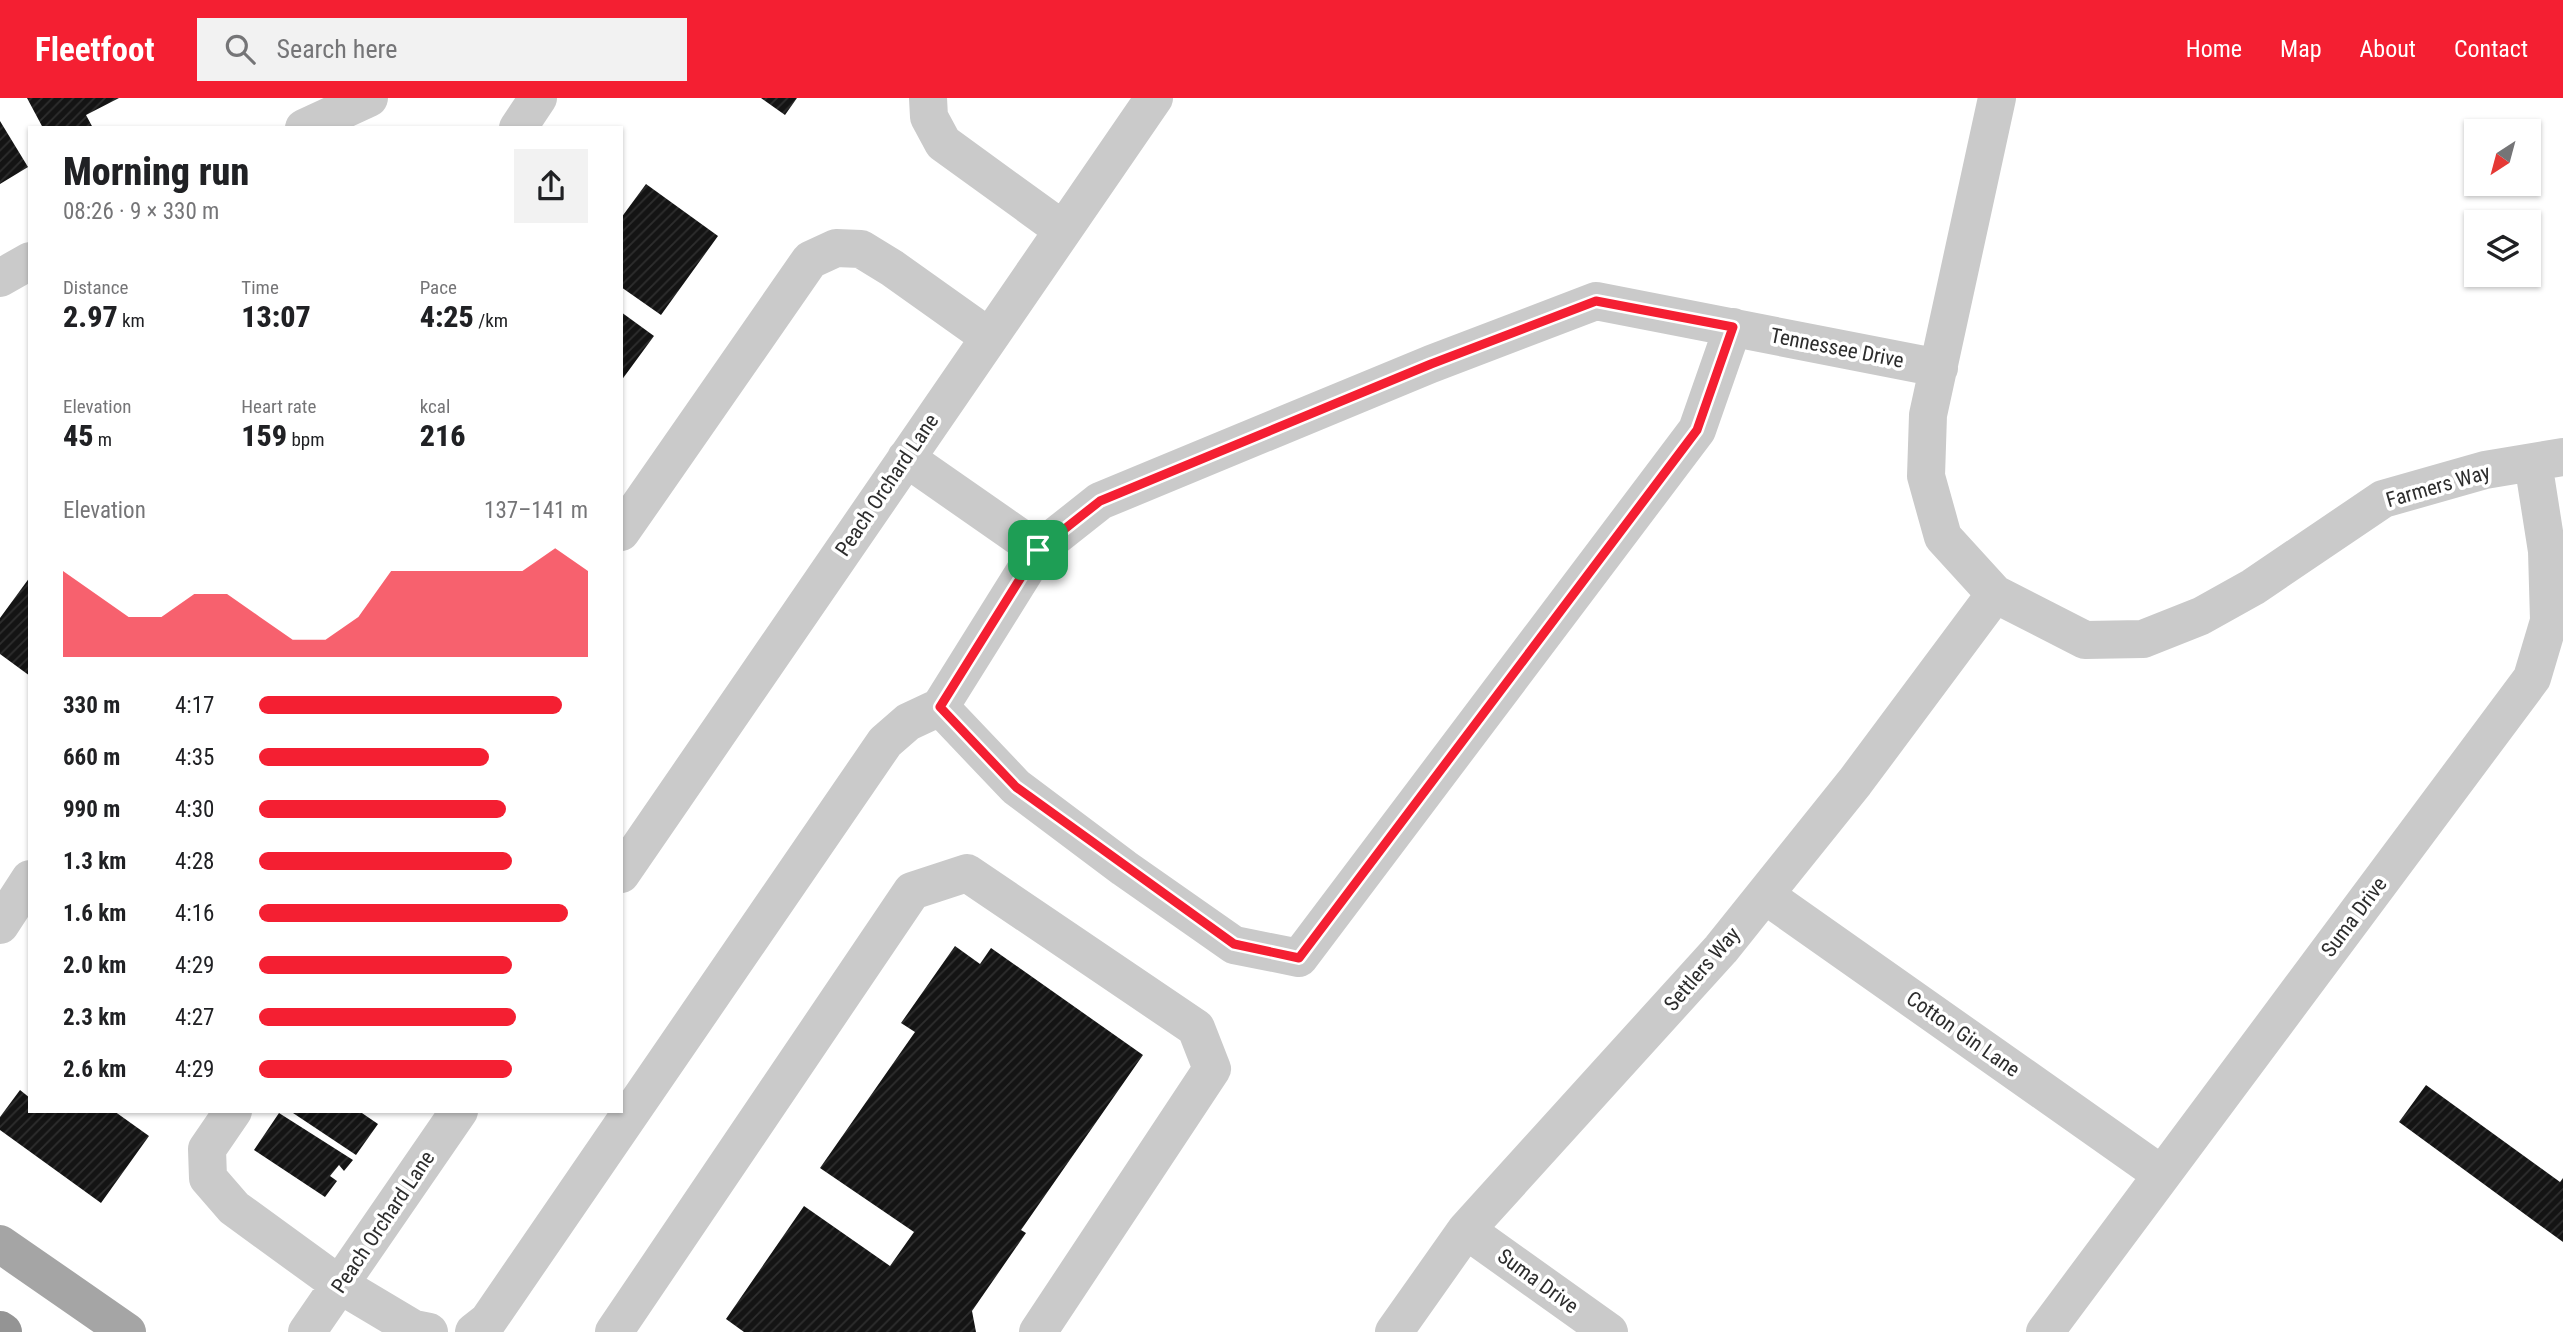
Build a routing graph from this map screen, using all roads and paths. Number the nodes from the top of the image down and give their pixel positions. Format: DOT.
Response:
graph roads {
  1 [pos="369,98"];
  2 [pos="538,98"];
  3 [pos="928,98"];
  4 [pos="1154,98"];
  5 [pos="1997,98"];
  6 [pos="308,126"];
  7 [pos="519,126"];
  8 [pos="1063,230"];
  9 [pos="28,262"];
  10 [pos="0,278"];
  11 [pos="1733,327"];
  12 [pos="989,337"];
  13 [pos="1939,368"];
  14 [pos="906,458"];
  15 [pos="2548,460"];
  16 [pos="623,529"];
  17 [pos="1038,550"];
  18 [pos="1995,594"];
  19 [pos="940,707"];
  20 [pos="623,871"];
  21 [pos="28,882"];
  22 [pos="1765,895"];
  23 [pos="0,925"];
  24 [pos="232,1113"];
  25 [pos="457,1113"];
  26 [pos="2161,1174"];
  27 [pos="1466,1230"];
  28 [pos="0,1244"];
  29 [pos="340,1285"];
  30 [pos="127,1332"];
  31 [pos="307,1332"];
  32 [pos="429,1332"];
  33 [pos="474,1332"];
  34 [pos="614,1332"];
  35 [pos="1038,1332"];
  36 [pos="1394,1332"];
  37 [pos="1608,1332"];
  38 [pos="2045,1332"];
  1 -- 6 [label="street"];
  2 -- 7 [label="street"];
  3 -- 8 [label="street"];
  4 -- 8 [label="street, Peach Orchard Lane"];
  5 -- 13 [label="street"];
  8 -- 12 [label="street, Peach Orchard Lane"];
  9 -- 10 [label="street"];
  11 -- 13 [label="street, Tennessee Drive"];
  11 -- 17 [label="street, Tennessee Drive"];
  11 -- 19 [label="street"];
  12 -- 14 [label="street, Peach Orchard Lane"];
  12 -- 16 [label="street"];
  13 -- 18 [label="street"];
  14 -- 17 [label="street"];
  14 -- 20 [label="street, Peach Orchard Lane"];
  15 -- 18 [label="street, Farmers Way"];
  15 -- 26 [label="street, Suma Drive"];
  17 -- 19 [label="street, Tennessee Drive"];
  18 -- 22 [label="street, Settlers Way"];
  19 -- 33 [label="street"];
  21 -- 23 [label="street"];
  22 -- 26 [label="street, Cotton Gin Lane"];
  22 -- 27 [label="street, Settlers Way"];
  24 -- 29 [label="street"];
  25 -- 29 [label="street, Peach Orchard Lane"];
  26 -- 38 [label="street, Suma Drive"];
  27 -- 36 [label="street, Settlers Way"];
  27 -- 37 [label="street, Suma Drive"];
  28 -- 30 [label="main road"];
  29 -- 31 [label="street, Peach Orchard Lane"];
  29 -- 32 [label="street"];
  34 -- 35 [label="street"];
}
